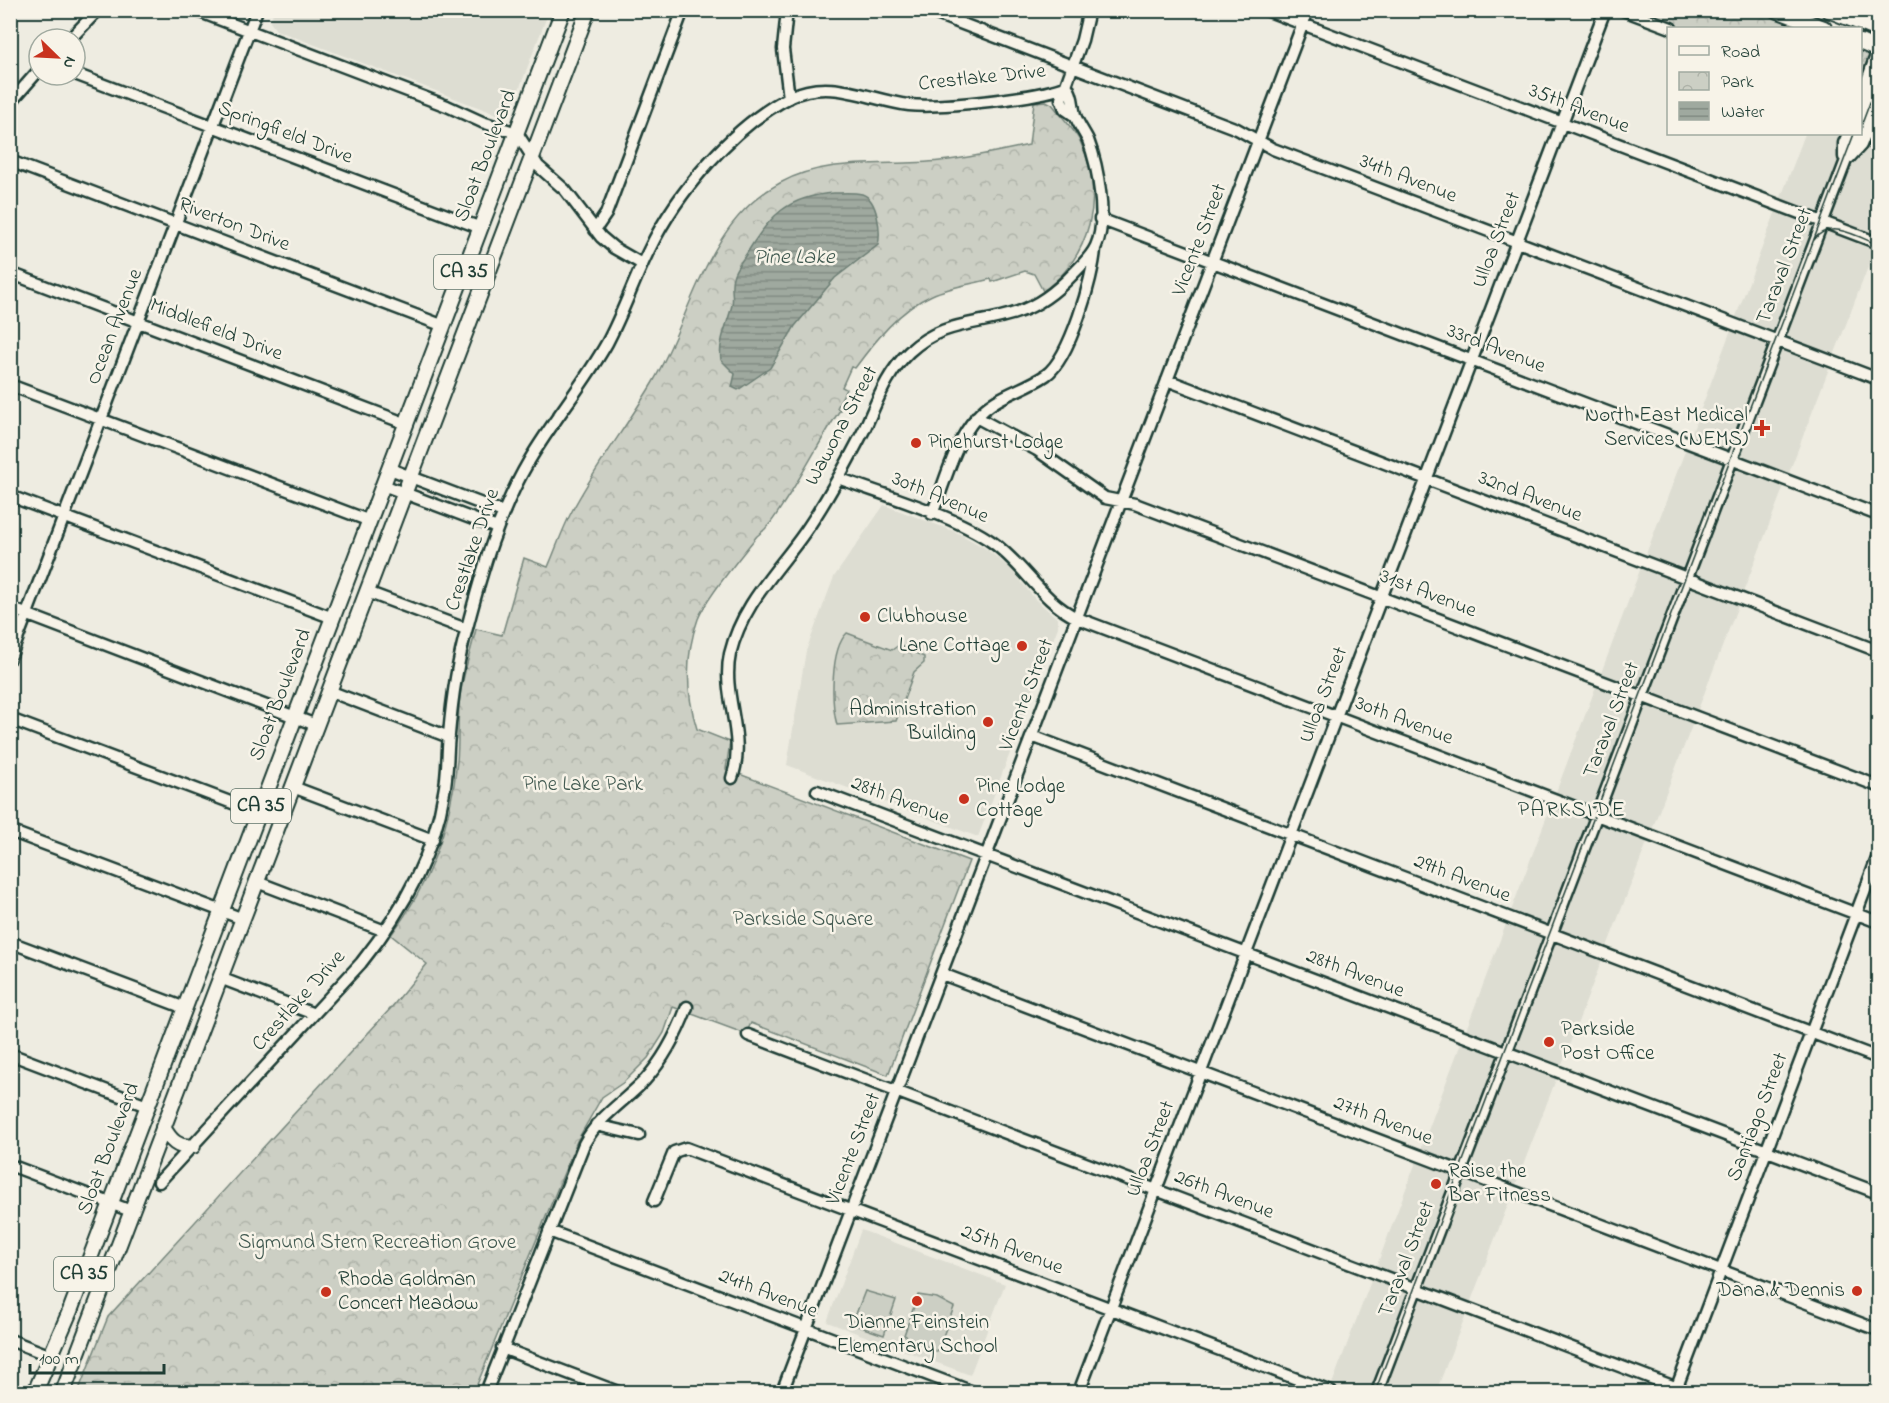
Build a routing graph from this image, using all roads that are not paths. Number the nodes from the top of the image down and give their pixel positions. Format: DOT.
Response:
graph roads {
  1 [pos="98,10"];
  2 [pos="195,10"];
  3 [pos="257,10"];
  4 [pos="563,10"];
  5 [pos="588,10"];
  6 [pos="684,10"];
  7 [pos="787,10"];
  8 [pos="927,10"];
  9 [pos="1089,10"];
  10 [pos="1266,10"];
  11 [pos="1308,10"];
  12 [pos="1605,10"];
  13 [pos="1623,10"];
  14 [pos="1776,10"];
  15 [pos="1828,10"];
  16 [pos="1303,24"];
  17 [pos="82,27"];
  18 [pos="1668,27"];
  19 [pos="1821,27"];
  20 [pos="1878,30"];
  21 [pos="249,31"];
  22 [pos="1862,43"];
  23 [pos="1878,50"];
  24 [pos="1073,66"];
  25 [pos="1878,75"];
  26 [pos="87,79"];
  27 [pos="27,84"];
  28 [pos="1067,86"];
  29 [pos="1862,94"];
  30 [pos="789,98"];
  31 [pos="10,103"];
  32 [pos="1878,105"];
  33 [pos="1862,117"];
  34 [pos="1562,123"];
  35 [pos="213,126"];
  36 [pos="517,133"];
  37 [pos="1848,135"];
  38 [pos="1856,135"];
  39 [pos="1259,141"];
  40 [pos="532,158"];
  41 [pos="10,161"];
  42 [pos="1845,163"];
  43 [pos="1100,219"];
  44 [pos="1822,222"];
  45 [pos="176,224"];
  46 [pos="481,228"];
  47 [pos="595,230"];
  48 [pos="1517,242"];
  49 [pos="1878,243"];
  50 [pos="1095,247"];
  51 [pos="1212,262"];
  52 [pos="642,264"];
  53 [pos="10,273"];
  54 [pos="139,321"];
  55 [pos="444,326"];
  56 [pos="1778,340"];
  57 [pos="1472,360"];
  58 [pos="1878,379"];
  59 [pos="1167,380"];
  60 [pos="10,385"];
  61 [pos="976,417"];
  62 [pos="101,419"];
  63 [pos="407,423"];
  64 [pos="1732,459"];
  65 [pos="390,469"];
  66 [pos="411,477"];
  67 [pos="838,478"];
  68 [pos="1427,479"];
  69 [pos="383,485"];
  70 [pos="405,493"];
  71 [pos="10,496"];
  72 [pos="1122,501"];
  73 [pos="503,512"];
  74 [pos="932,514"];
  75 [pos="1878,515"];
  76 [pos="64,517"];
  77 [pos="370,521"];
  78 [pos="497,528"];
  79 [pos="1687,578"];
  80 [pos="367,592"];
  81 [pos="1382,598"];
  82 [pos="10,608"];
  83 [pos="27,614"];
  84 [pos="333,618"];
  85 [pos="1077,618"];
  86 [pos="466,629"];
  87 [pos="1878,651"];
  88 [pos="10,658"];
  89 [pos="329,691"];
  90 [pos="1642,697"];
  91 [pos="1337,716"];
  92 [pos="295,717"];
  93 [pos="10,719"];
  94 [pos="316,725"];
  95 [pos="1032,736"];
  96 [pos="449,737"];
  97 [pos="732,778"];
  98 [pos="1878,786"];
  99 [pos="293,787"];
  100 [pos="817,790"];
  101 [pos="259,813"];
  102 [pos="1597,815"];
  103 [pos="10,831"];
  104 [pos="1292,835"];
  105 [pos="433,840"];
  106 [pos="987,855"];
  107 [pos="1878,856"];
  108 [pos="256,882"];
  109 [pos="222,911"];
  110 [pos="1857,914"];
  111 [pos="243,919"];
  112 [pos="1878,922"];
  113 [pos="385,931"];
  114 [pos="1552,934"];
  115 [pos="10,942"];
  116 [pos="1246,954"];
  117 [pos="942,974"];
  118 [pos="220,978"];
  119 [pos="185,1008"];
  120 [pos="687,1008"];
  121 [pos="314,1014"];
  122 [pos="1811,1032"];
  123 [pos="748,1035"];
  124 [pos="1506,1053"];
  125 [pos="10,1054"];
  126 [pos="1878,1058"];
  127 [pos="1201,1072"];
  128 [pos="897,1092"];
  129 [pos="147,1106"];
  130 [pos="596,1125"];
  131 [pos="163,1127"];
  132 [pos="639,1135"];
  133 [pos="193,1146"];
  134 [pos="1766,1151"];
  135 [pos="10,1165"];
  136 [pos="1461,1171"];
  137 [pos="159,1182"];
  138 [pos="1156,1190"];
  139 [pos="1878,1193"];
  140 [pos="654,1202"];
  141 [pos="110,1203"];
  142 [pos="852,1210"];
  143 [pos="131,1212"];
  144 [pos="549,1231"];
  145 [pos="1721,1270"];
  146 [pos="1416,1289"];
  147 [pos="1111,1309"];
  148 [pos="806,1329"];
  149 [pos="1878,1330"];
  150 [pos="10,1340"];
  151 [pos="502,1348"];
  152 [pos="51,1356"];
  153 [pos="1675,1390"];
  154 [pos="35,1392"];
  155 [pos="63,1392"];
  156 [pos="486,1392"];
  157 [pos="618,1392"];
  158 [pos="782,1392"];
  159 [pos="973,1392"];
  160 [pos="1079,1392"];
  161 [pos="1331,1392"];
  162 [pos="1377,1392"];
  163 [pos="1688,1392"];
  1 -- 17 [label="street"];
  2 -- 21 [label="street"];
  3 -- 21 [label="street, Ocean Avenue"];
  4 -- 36 [label="main road, Sloat Boulevard / CA 35"];
  5 -- 40 [label="main road, Sloat Boulevard / CA 35"];
  6 -- 47 [label="street"];
  7 -- 30 [label="street"];
  8 -- 24 [label="street, 34th Avenue"];
  9 -- 24 [label="street"];
  10 -- 16 [label="street, 35th Avenue"];
  11 -- 16 [label="street, Vicente Street"];
  12 -- 34 [label="street, Ulloa Street"];
  13 -- 18 [label="street"];
  14 -- 19 [label="main road"];
  15 -- 20 [label="main road"];
  16 -- 34 [label="street, 35th Avenue"];
  16 -- 39 [label="street, Vicente Street"];
  21 -- 35 [label="street, Ocean Avenue"];
  21 -- 36 [label="street"];
  22 -- 23 [label="main road"];
  23 -- 29 [label="street"];
  24 -- 28 [label="street"];
  24 -- 39 [label="street, 34th Avenue"];
  25 -- 33 [label="street"];
  26 -- 35 [label="street, Springfield Drive"];
  27 -- 31 [label="street"];
  28 -- 30 [label="street, Crestlake Drive"];
  28 -- 43 [label="street"];
  30 -- 52 [label="street, Crestlake Drive"];
  32 -- 42 [label="street, Taraval Street"];
  34 -- 44 [label="street, 35th Avenue"];
  34 -- 48 [label="street, Ulloa Street"];
  35 -- 45 [label="street, Ocean Avenue"];
  35 -- 46 [label="street, Springfield Drive"];
  36 -- 40 [label="street"];
  36 -- 46 [label="main road, Sloat Boulevard / CA 35"];
  37 -- 42 [label="street, Taraval Street"];
  38 -- 42 [label="street, Taraval Street"];
  39 -- 48 [label="street, 34th Avenue"];
  39 -- 51 [label="street, Vicente Street"];
  40 -- 47 [label="street"];
  40 -- 66 [label="main road, Sloat Boulevard / CA 35"];
  41 -- 45 [label="street, Riverton Drive"];
  42 -- 44 [label="street, Taraval Street"];
  43 -- 50 [label="street"];
  43 -- 51 [label="street, 33rd Avenue"];
  44 -- 49 [label="street, 35th Avenue"];
  44 -- 56 [label="street, Taraval Street"];
  45 -- 54 [label="street, Ocean Avenue"];
  45 -- 55 [label="street, Riverton Drive"];
  46 -- 55 [label="main road, Sloat Boulevard / CA 35"];
  47 -- 52 [label="street"];
  48 -- 56 [label="street, 34th Avenue"];
  48 -- 57 [label="street, Ulloa Street"];
  50 -- 61 [label="street"];
  50 -- 67 [label="street, Wawona Street"];
  51 -- 57 [label="street, 33rd Avenue"];
  51 -- 59 [label="street, Vicente Street"];
  52 -- 73 [label="street, Crestlake Drive"];
  53 -- 54 [label="street, Middlefield Drive"];
  54 -- 62 [label="street, Ocean Avenue"];
  54 -- 63 [label="street, Middlefield Drive"];
  55 -- 63 [label="main road, Sloat Boulevard / CA 35"];
  56 -- 58 [label="street, 34th Avenue"];
  56 -- 64 [label="street, Taraval Street"];
  57 -- 64 [label="street, 33rd Avenue"];
  57 -- 68 [label="street, Ulloa Street"];
  59 -- 68 [label="street, 32nd Avenue"];
  59 -- 72 [label="street, Vicente Street"];
  60 -- 62 [label="street"];
  61 -- 72 [label="street, 31st Avenue"];
  61 -- 74 [label="street"];
  62 -- 76 [label="street, Ocean Avenue"];
  62 -- 77 [label="street"];
  63 -- 65 [label="main road, Sloat Boulevard / CA 35"];
  64 -- 75 [label="street, 33rd Avenue"];
  64 -- 79 [label="street, Taraval Street"];
  65 -- 66 [label="street"];
  65 -- 69 [label="main road, Sloat Boulevard / CA 35"];
  66 -- 70 [label="main road, Sloat Boulevard / CA 35"];
  66 -- 73 [label="street"];
  67 -- 74 [label="street, 30th Avenue"];
  67 -- 97 [label="street, Wawona Street"];
  68 -- 79 [label="street, 32nd Avenue"];
  68 -- 81 [label="street, Ulloa Street"];
  69 -- 70 [label="street"];
  69 -- 77 [label="main road, Sloat Boulevard / CA 35"];
  70 -- 78 [label="street"];
  70 -- 80 [label="main road, Sloat Boulevard / CA 35"];
  71 -- 76 [label="street"];
  72 -- 81 [label="street, 31st Avenue"];
  72 -- 85 [label="street, Vicente Street"];
  73 -- 78 [label="street, Crestlake Drive"];
  74 -- 85 [label="street, 30th Avenue"];
  76 -- 83 [label="street, Ocean Avenue"];
  76 -- 84 [label="street"];
  77 -- 84 [label="main road, Sloat Boulevard / CA 35"];
  78 -- 86 [label="street, Crestlake Drive"];
  79 -- 87 [label="street, 32nd Avenue"];
  79 -- 90 [label="street, Taraval Street"];
  80 -- 86 [label="street"];
  80 -- 89 [label="main road, Sloat Boulevard / CA 35"];
  81 -- 90 [label="street, 31st Avenue"];
  81 -- 91 [label="street, Ulloa Street"];
  82 -- 83 [label="street"];
  83 -- 88 [label="street, Ocean Avenue"];
  83 -- 92 [label="street"];
  84 -- 92 [label="main road, Sloat Boulevard / CA 35"];
  85 -- 91 [label="street, 30th Avenue"];
  85 -- 95 [label="street, Vicente Street"];
  86 -- 96 [label="street, Crestlake Drive"];
  89 -- 94 [label="main road, Sloat Boulevard / CA 35"];
  89 -- 96 [label="street"];
  90 -- 98 [label="street, 31st Avenue"];
  90 -- 102 [label="street, Taraval Street"];
  91 -- 102 [label="street, 30th Avenue"];
  91 -- 104 [label="street, Ulloa Street"];
  92 -- 94 [label="street"];
  92 -- 101 [label="main road, Sloat Boulevard / CA 35"];
  93 -- 101 [label="street"];
  94 -- 99 [label="main road, Sloat Boulevard / CA 35"];
  95 -- 104 [label="street, 29th Avenue"];
  95 -- 106 [label="street, Vicente Street"];
  96 -- 105 [label="street, Crestlake Drive"];
  99 -- 105 [label="street"];
  99 -- 108 [label="main road, Sloat Boulevard / CA 35"];
  100 -- 106 [label="street, 28th Avenue"];
  101 -- 109 [label="main road, Sloat Boulevard / CA 35"];
  102 -- 110 [label="street, 30th Avenue"];
  102 -- 114 [label="street, Taraval Street"];
  103 -- 109 [label="street"];
  104 -- 114 [label="street, 29th Avenue"];
  104 -- 116 [label="street, Ulloa Street"];
  105 -- 113 [label="street, Crestlake Drive"];
  106 -- 116 [label="street, 28th Avenue"];
  106 -- 117 [label="street, Vicente Street"];
  107 -- 110 [label="street, Santiago Street"];
  108 -- 111 [label="main road, Sloat Boulevard / CA 35"];
  108 -- 113 [label="street"];
  109 -- 111 [label="street"];
  109 -- 119 [label="main road, Sloat Boulevard / CA 35"];
  110 -- 112 [label="street, 30th Avenue"];
  110 -- 122 [label="street, Santiago Street"];
  111 -- 118 [label="main road, Sloat Boulevard / CA 35"];
  113 -- 121 [label="street, Crestlake Drive"];
  114 -- 122 [label="street, 29th Avenue"];
  114 -- 124 [label="street, Taraval Street"];
  115 -- 119 [label="street"];
  116 -- 124 [label="street, 28th Avenue"];
  116 -- 127 [label="street, Ulloa Street"];
  117 -- 127 [label="street, 27th Avenue"];
  117 -- 128 [label="street, Vicente Street"];
  118 -- 121 [label="street"];
  118 -- 131 [label="main road, Sloat Boulevard / CA 35"];
  119 -- 129 [label="main road, Sloat Boulevard / CA 35"];
  120 -- 130 [label="street"];
  121 -- 133 [label="street, Crestlake Drive"];
  122 -- 126 [label="street, 29th Avenue"];
  122 -- 134 [label="street, Santiago Street"];
  123 -- 128 [label="street, 26th Avenue"];
  124 -- 134 [label="street, 28th Avenue"];
  124 -- 136 [label="street, Taraval Street"];
  125 -- 129 [label="street"];
  127 -- 136 [label="street, 27th Avenue"];
  127 -- 138 [label="street, Ulloa Street"];
  128 -- 138 [label="street, 26th Avenue"];
  128 -- 142 [label="street, Vicente Street"];
  129 -- 141 [label="main road, Sloat Boulevard / CA 35"];
  130 -- 132 [label="street"];
  130 -- 144 [label="street"];
  131 -- 133 [label="main road"];
  131 -- 143 [label="main road, Sloat Boulevard / CA 35"];
  133 -- 137 [label="street, Crestlake Drive"];
  134 -- 139 [label="street, 28th Avenue"];
  134 -- 145 [label="street, Santiago Street"];
  135 -- 141 [label="street"];
  136 -- 145 [label="street, 27th Avenue"];
  136 -- 146 [label="street, Taraval Street"];
  138 -- 146 [label="street, 26th Avenue"];
  138 -- 147 [label="street, Ulloa Street"];
  140 -- 142 [label="street, 25th Avenue"];
  141 -- 143 [label="street"];
  141 -- 152 [label="main road, Sloat Boulevard / CA 35"];
  142 -- 147 [label="street, 25th Avenue"];
  142 -- 148 [label="street, Vicente Street"];
  143 -- 155 [label="main road, Sloat Boulevard / CA 35"];
  144 -- 148 [label="street, 24th Avenue"];
  144 -- 151 [label="street"];
  145 -- 149 [label="street, 27th Avenue"];
  145 -- 153 [label="street, Santiago Street"];
  146 -- 153 [label="street, 26th Avenue"];
  146 -- 162 [label="street, Taraval Street"];
  147 -- 160 [label="street, Ulloa Street"];
  147 -- 161 [label="street, 25th Avenue"];
  148 -- 158 [label="street, Vicente Street"];
  148 -- 159 [label="street, 24th Avenue"];
  150 -- 152 [label="street"];
  151 -- 156 [label="street"];
  151 -- 157 [label="street"];
  152 -- 154 [label="main road, Sloat Boulevard / CA 35"];
  153 -- 163 [label="street, 26th Avenue"];
}
